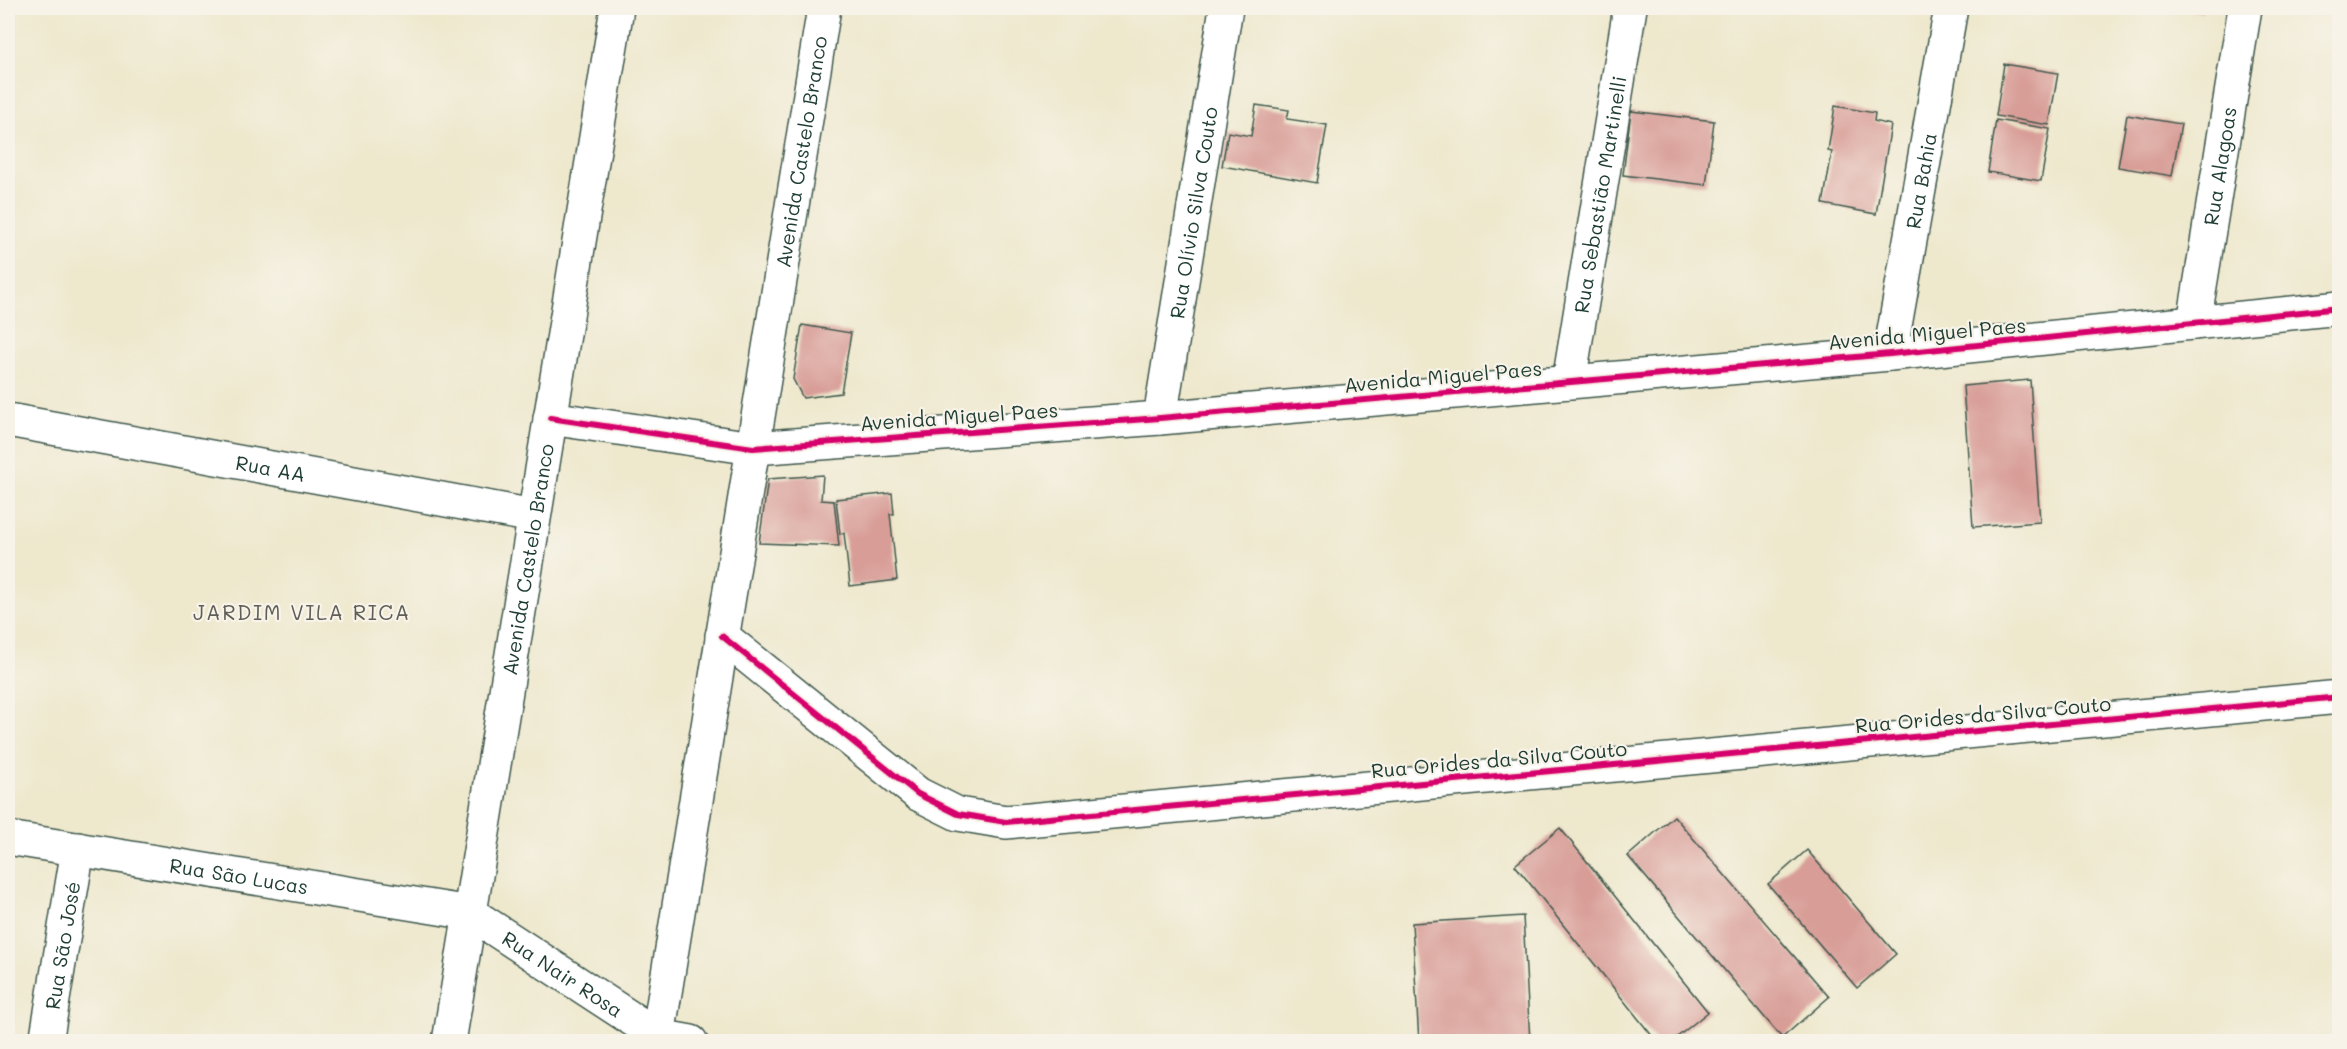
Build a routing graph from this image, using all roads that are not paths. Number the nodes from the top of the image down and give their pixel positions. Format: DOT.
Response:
graph roads {
  1 [pos="617,8"];
  2 [pos="824,8"];
  3 [pos="1227,8"];
  4 [pos="1630,8"];
  5 [pos="1952,8"];
  6 [pos="2246,8"];
  7 [pos="2340,308"];
  8 [pos="2194,323"];
  9 [pos="1890,354"];
  10 [pos="1569,382"];
  11 [pos="550,418"];
  12 [pos="1160,418"];
  13 [pos="8,420"];
  14 [pos="753,448"];
  15 [pos="534,516"];
  16 [pos="722,636"];
  17 [pos="2340,697"];
  18 [pos="8,838"];
  19 [pos="78,849"];
  20 [pos="470,913"];
  21 [pos="658,1039"];
  22 [pos="46,1041"];
  23 [pos="449,1041"];
  24 [pos="691,1041"];
  1 -- 11 [label="street, Avenida Castelo Branco"];
  2 -- 14 [label="street, Avenida Castelo Branco"];
  3 -- 12 [label="street, Rua Olívio Silva Couto"];
  4 -- 10 [label="street, Rua Sebastião Martinelli"];
  5 -- 9 [label="street, Rua Bahia"];
  6 -- 8 [label="street, Rua Alagoas"];
  7 -- 8 [label="street, Avenida Miguel Paes"];
  8 -- 9 [label="street, Avenida Miguel Paes"];
  9 -- 10 [label="street, Avenida Miguel Paes"];
  10 -- 12 [label="street, Avenida Miguel Paes"];
  11 -- 14 [label="street, Avenida Miguel Paes"];
  11 -- 15 [label="street, Avenida Castelo Branco"];
  12 -- 14 [label="street, Avenida Miguel Paes"];
  13 -- 15 [label="street, Rua AA"];
  14 -- 16 [label="street, Avenida Castelo Branco"];
  15 -- 20 [label="street, Avenida Castelo Branco"];
  16 -- 17 [label="street, Rua Orides da Silva Couto"];
  16 -- 21 [label="street, Avenida Castelo Branco"];
  18 -- 19 [label="street, Rua São Lucas"];
  19 -- 20 [label="street, Rua São Lucas"];
  19 -- 22 [label="street, Rua São José"];
  20 -- 21 [label="street, Rua Nair Rosa"];
  20 -- 23 [label="street, Avenida Castelo Branco"];
  21 -- 24 [label="street, Rua Nair Rosa"];
}
